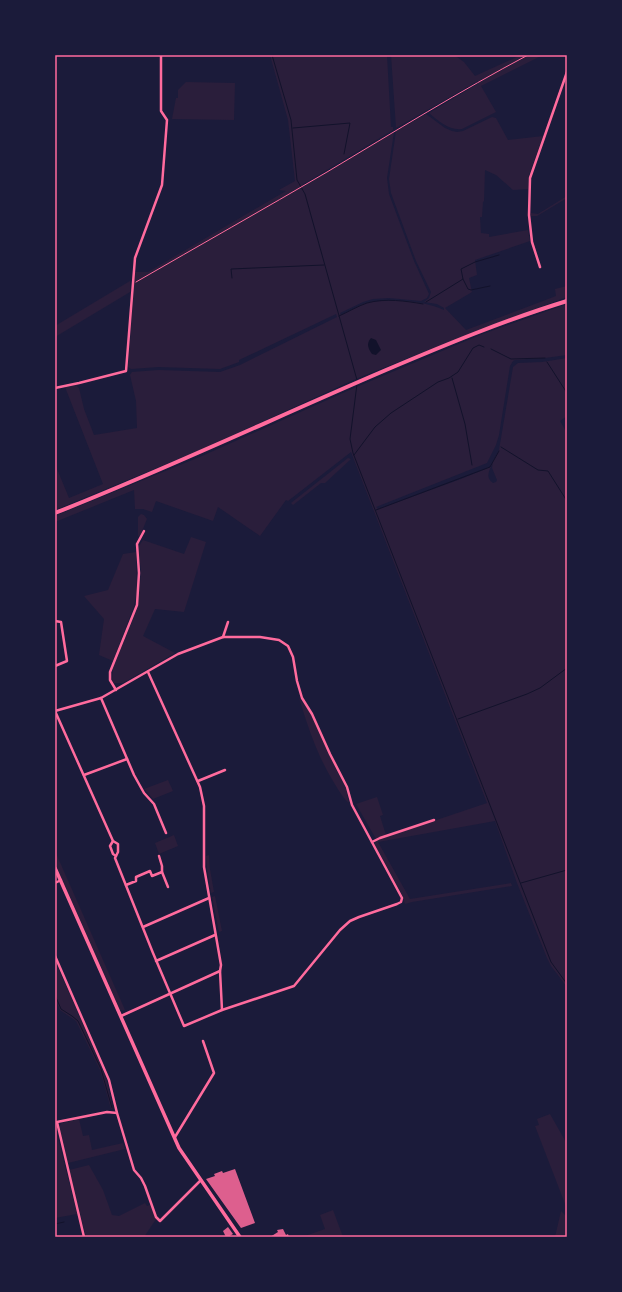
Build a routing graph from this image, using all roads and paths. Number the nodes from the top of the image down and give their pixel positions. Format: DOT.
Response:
graph roads {
  1 [pos="161,55"];
  2 [pos="528,55"];
  3 [pos="567,72"];
  4 [pos="540,266"];
  5 [pos="132,284"];
  6 [pos="567,301"];
  7 [pos="55,388"];
  8 [pos="55,513"];
  9 [pos="144,531"];
  10 [pos="55,621"];
  11 [pos="228,622"];
  12 [pos="222,637"];
  13 [pos="55,666"];
  14 [pos="148,672"];
  15 [pos="116,690"];
  16 [pos="101,698"];
  17 [pos="55,711"];
  18 [pos="127,759"];
  19 [pos="225,770"];
  20 [pos="84,775"];
  21 [pos="198,781"];
  22 [pos="434,820"];
  23 [pos="166,833"];
  24 [pos="113,841"];
  25 [pos="372,842"];
  26 [pos="116,856"];
  27 [pos="159,856"];
  28 [pos="55,868"];
  29 [pos="162,872"];
  30 [pos="61,880"];
  31 [pos="55,883"];
  32 [pos="126,885"];
  33 [pos="168,887"];
  34 [pos="209,898"];
  35 [pos="143,927"];
  36 [pos="216,935"];
  37 [pos="55,956"];
  38 [pos="156,961"];
  39 [pos="220,971"];
  40 [pos="170,993"];
  41 [pos="222,1010"];
  42 [pos="120,1017"];
  43 [pos="203,1041"];
  44 [pos="116,1113"];
  45 [pos="174,1138"];
  46 [pos="201,1180"];
  47 [pos="84,1237"];
  48 [pos="240,1237"];
  1 -- 5 [label="street"];
  2 -- 5 [label="path"];
  3 -- 4 [label="street"];
  5 -- 7 [label="street"];
  6 -- 8 [label="main road"];
  9 -- 15 [label="street"];
  10 -- 13 [label="street"];
  11 -- 12 [label="street"];
  12 -- 14 [label="street"];
  12 -- 25 [label="street"];
  14 -- 15 [label="street"];
  14 -- 21 [label="street"];
  15 -- 16 [label="street"];
  16 -- 17 [label="street"];
  16 -- 18 [label="street"];
  17 -- 20 [label="street"];
  18 -- 20 [label="street"];
  18 -- 23 [label="street"];
  19 -- 21 [label="street"];
  20 -- 24 [label="street"];
  21 -- 34 [label="street"];
  22 -- 25 [label="street"];
  24 -- 26 [label="street"];
  24 -- 26 [label="street"];
  25 -- 41 [label="street"];
  26 -- 32 [label="street"];
  27 -- 29 [label="street"];
  28 -- 30 [label="main road"];
  29 -- 32 [label="street"];
  29 -- 33 [label="street"];
  30 -- 31 [label="street"];
  30 -- 42 [label="main road"];
  32 -- 35 [label="street"];
  34 -- 35 [label="street"];
  34 -- 36 [label="street"];
  35 -- 38 [label="street"];
  36 -- 38 [label="street"];
  36 -- 39 [label="street"];
  37 -- 44 [label="street"];
  38 -- 40 [label="street"];
  39 -- 40 [label="street"];
  39 -- 41 [label="street"];
  40 -- 41 [label="street"];
  40 -- 42 [label="street"];
  42 -- 45 [label="main road"];
  43 -- 45 [label="street"];
  44 -- 46 [label="street"];
  44 -- 47 [label="street"];
  45 -- 46 [label="main road"];
  46 -- 48 [label="main road"];
}
